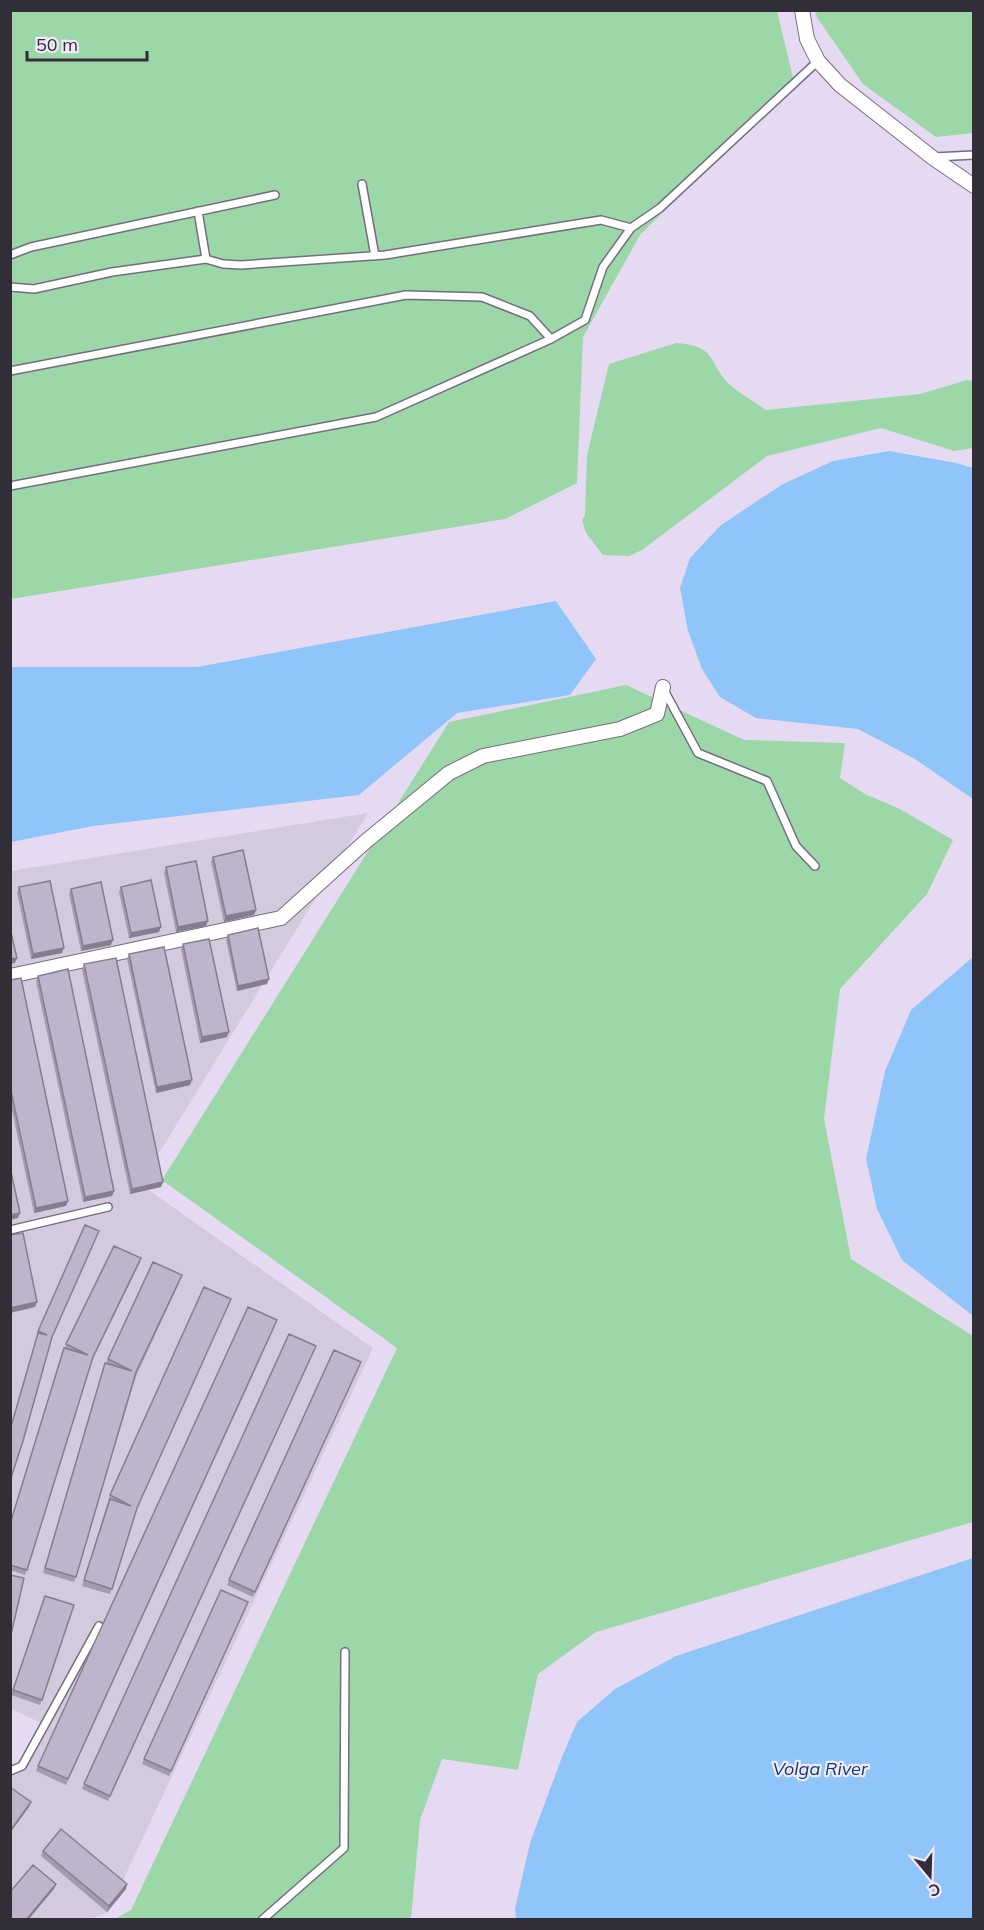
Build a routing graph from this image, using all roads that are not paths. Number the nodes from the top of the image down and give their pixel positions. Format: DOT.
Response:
graph roads {
  1 [pos="802,10"];
  2 [pos="818,61"];
  3 [pos="974,155"];
  4 [pos="933,158"];
  5 [pos="362,184"];
  6 [pos="974,186"];
  7 [pos="275,195"];
  8 [pos="198,211"];
  9 [pos="631,228"];
  10 [pos="10,255"];
  11 [pos="375,256"];
  12 [pos="206,259"];
  13 [pos="10,287"];
  14 [pos="551,339"];
  15 [pos="10,371"];
  16 [pos="10,486"];
  17 [pos="663,687"];
  18 [pos="815,866"];
  19 [pos="10,976"];
  20 [pos="108,1207"];
  21 [pos="10,1230"];
  22 [pos="99,1626"];
  23 [pos="345,1652"];
  24 [pos="10,1771"];
  25 [pos="262,1920"];
  1 -- 2 [label="street"];
  2 -- 4 [label="street"];
  2 -- 9 [label="lane"];
  3 -- 4 [label="lane"];
  4 -- 6 [label="street"];
  5 -- 11 [label="lane"];
  7 -- 8 [label="lane"];
  8 -- 10 [label="lane"];
  8 -- 12 [label="lane"];
  9 -- 11 [label="lane"];
  9 -- 14 [label="lane"];
  11 -- 12 [label="lane"];
  12 -- 13 [label="lane"];
  14 -- 15 [label="lane"];
  14 -- 16 [label="lane"];
  17 -- 18 [label="lane"];
  17 -- 19 [label="street"];
  20 -- 21 [label="lane"];
  22 -- 24 [label="lane"];
  23 -- 25 [label="lane"];
}
